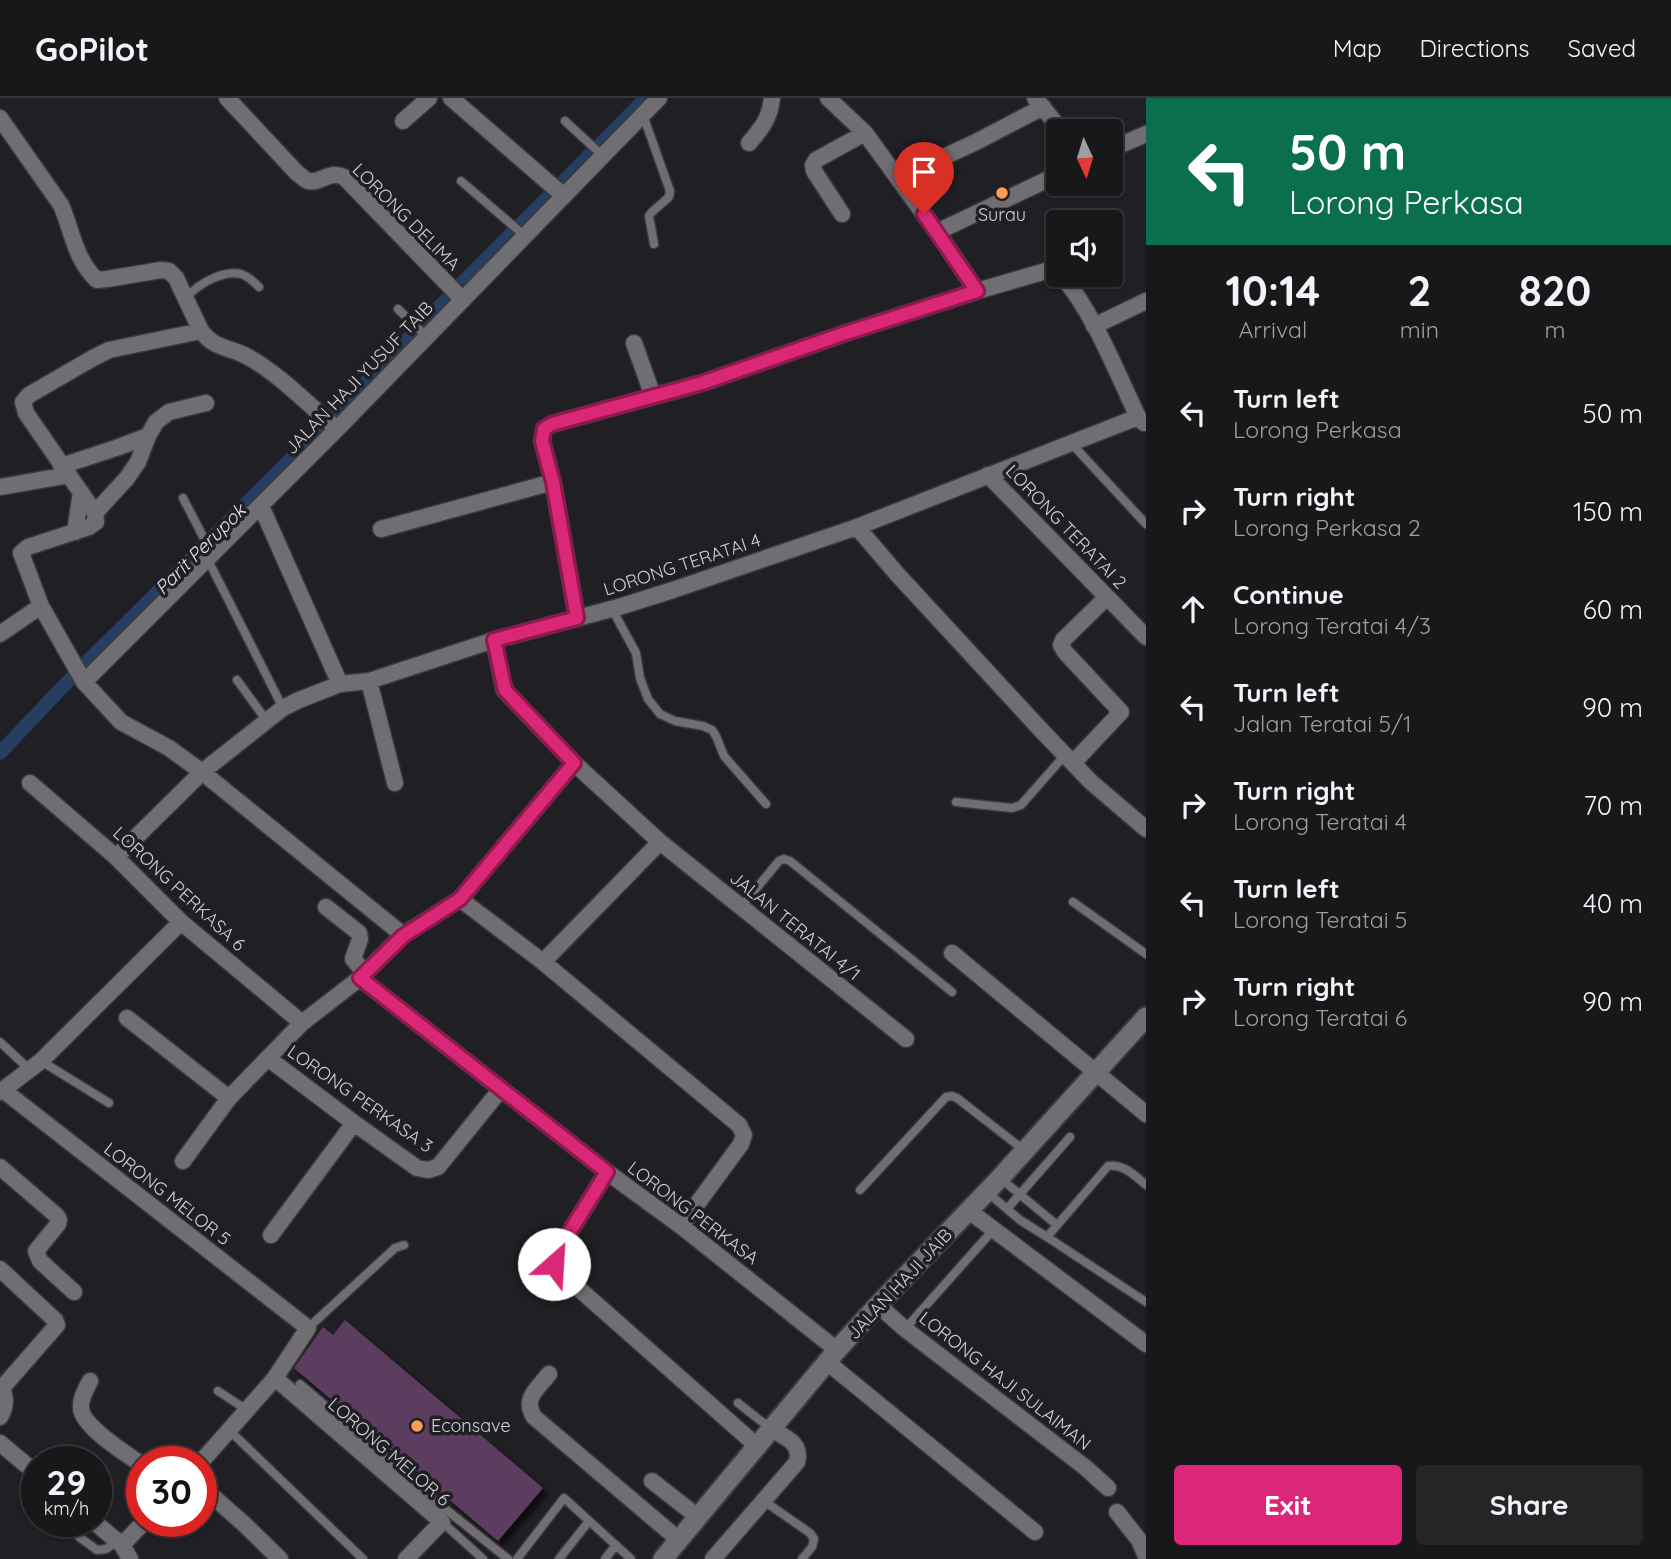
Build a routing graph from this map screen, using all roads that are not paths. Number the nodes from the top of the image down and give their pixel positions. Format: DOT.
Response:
graph roads {
  1 [pos="429,98"];
  2 [pos="451,98"];
  3 [pos="659,98"];
  4 [pos="772,98"];
  5 [pos="828,98"];
  6 [pos="230,99"];
  7 [pos="1039,103"];
  8 [pos="643,115"];
  9 [pos="0,118"];
  10 [pos="1052,119"];
  11 [pos="403,121"];
  12 [pos="565,121"];
  13 [pos="865,133"];
  14 [pos="1146,134"];
  15 [pos="749,143"];
  16 [pos="1124,143"];
  17 [pos="598,151"];
  18 [pos="898,178"];
  19 [pos="1046,180"];
  20 [pos="461,181"];
  21 [pos="564,196"];
  22 [pos="842,214"];
  23 [pos="520,232"];
  24 [pos="937,232"];
  25 [pos="654,244"];
  26 [pos="1046,271"];
  27 [pos="259,287"];
  28 [pos="1071,287"];
  29 [pos="977,291"];
  30 [pos="185,299"];
  31 [pos="463,300"];
  32 [pos="1146,301"];
  33 [pos="398,309"];
  34 [pos="1094,326"];
  35 [pos="201,331"];
  36 [pos="422,332"];
  37 [pos="634,343"];
  38 [pos="653,396"];
  39 [pos="206,403"];
  40 [pos="1142,421"];
  41 [pos="337,429"];
  42 [pos="148,436"];
  43 [pos="1071,443"];
  44 [pos="65,470"];
  45 [pos="988,475"];
  46 [pos="553,482"];
  47 [pos="0,487"];
  48 [pos="80,492"];
  49 [pos="183,498"];
  50 [pos="261,506"];
  51 [pos="95,513"];
  52 [pos="1146,524"];
  53 [pos="857,527"];
  54 [pos="381,529"];
  55 [pos="75,532"];
  56 [pos="209,551"];
  57 [pos="1107,597"];
  58 [pos="41,606"];
  59 [pos="612,609"];
  60 [pos="577,618"];
  61 [pos="1144,632"];
  62 [pos="0,634"];
  63 [pos="494,640"];
  64 [pos="237,680"];
  65 [pos="369,681"];
  66 [pos="84,682"];
  67 [pos="340,684"];
  68 [pos="283,708"];
  69 [pos="267,721"];
  70 [pos="1069,759"];
  71 [pos="574,763"];
  72 [pos="202,772"];
  73 [pos="30,783"];
  74 [pos="395,783"];
  75 [pos="956,802"];
  76 [pos="766,804"];
  77 [pos="1146,829"];
  78 [pos="660,842"];
  79 [pos="116,857"];
  80 [pos="460,899"];
  81 [pos="1073,902"];
  82 [pos="326,907"];
  83 [pos="741,907"];
  84 [pos="181,922"];
  85 [pos="403,936"];
  86 [pos="952,953"];
  87 [pos="1146,954"];
  88 [pos="543,962"];
  89 [pos="363,975"];
  90 [pos="952,992"];
  91 [pos="1146,1017"];
  92 [pos="127,1018"];
  93 [pos="302,1024"];
  94 [pos="906,1040"];
  95 [pos="0,1042"];
  96 [pos="269,1059"];
  97 [pos="36,1066"];
  98 [pos="1095,1073"];
  99 [pos="501,1089"];
  100 [pos="1,1091"];
  101 [pos="229,1098"];
  102 [pos="109,1103"];
  103 [pos="1146,1114"];
  104 [pos="354,1124"];
  105 [pos="1070,1137"];
  106 [pos="1025,1151"];
  107 [pos="183,1161"];
  108 [pos="0,1167"];
  109 [pos="607,1172"];
  110 [pos="993,1185"];
  111 [pos="1146,1185"];
  112 [pos="860,1190"];
  113 [pos="1020,1195"];
  114 [pos="1007,1209"];
  115 [pos="969,1211"];
  116 [pos="1057,1225"];
  117 [pos="681,1226"];
  118 [pos="994,1229"];
  119 [pos="271,1235"];
  120 [pos="1047,1237"];
  121 [pos="404,1245"];
  122 [pos="0,1269"];
  123 [pos="74,1292"];
  124 [pos="1146,1303"];
  125 [pos="878,1305"];
  126 [pos="307,1328"];
  127 [pos="905,1329"];
  128 [pos="1146,1343"];
  129 [pos="832,1356"];
  130 [pos="549,1374"];
  131 [pos="275,1378"];
  132 [pos="90,1381"];
  133 [pos="300,1384"];
  134 [pos="1,1387"];
  135 [pos="218,1391"];
  136 [pos="738,1403"];
  137 [pos="247,1410"];
  138 [pos="0,1417"];
  139 [pos="771,1429"];
  140 [pos="229,1430"];
  141 [pos="0,1443"];
  142 [pos="215,1446"];
  143 [pos="757,1446"];
  144 [pos="126,1453"];
  145 [pos="21,1461"];
  146 [pos="652,1481"];
  147 [pos="1108,1488"];
  148 [pos="217,1500"];
  149 [pos="764,1501"];
  150 [pos="1117,1512"];
  151 [pos="440,1516"];
  152 [pos="698,1517"];
  153 [pos="589,1521"];
  154 [pos="1035,1532"];
  155 [pos="79,1537"];
  156 [pos="679,1539"];
  157 [pos="616,1545"];
  158 [pos="123,1548"];
  159 [pos="1146,1556"];
  160 [pos="280,1559"];
  161 [pos="363,1559"];
  162 [pos="406,1559"];
  163 [pos="484,1559"];
  164 [pos="508,1559"];
  165 [pos="517,1559"];
  166 [pos="558,1559"];
  167 [pos="605,1559"];
  168 [pos="631,1559"];
  169 [pos="663,1559"];
  170 [pos="713,1559"];
  171 [pos="802,1559"];
  1 -- 11 [label="street"];
  2 -- 21 [label="street"];
  3 -- 8 [label="street, JALAN HAJI YUSUF TAIB"];
  4 -- 15 [label="street"];
  5 -- 13 [label="street"];
  6 -- 31 [label="street, LORONG DELIMA"];
  7 -- 10 [label="street"];
  7 -- 18 [label="street"];
  8 -- 17 [label="street, JALAN HAJI YUSUF TAIB"];
  8 -- 25 [label="lane"];
  9 -- 30 [label="street"];
  12 -- 17 [label="lane"];
  13 -- 18 [label="street"];
  13 -- 22 [label="street"];
  14 -- 16 [label="street"];
  17 -- 21 [label="street, JALAN HAJI YUSUF TAIB"];
  18 -- 24 [label="street"];
  19 -- 24 [label="street"];
  20 -- 23 [label="lane"];
  21 -- 23 [label="street, JALAN HAJI YUSUF TAIB"];
  23 -- 31 [label="street, JALAN HAJI YUSUF TAIB"];
  24 -- 29 [label="street"];
  26 -- 29 [label="street"];
  27 -- 30 [label="lane"];
  28 -- 34 [label="street"];
  29 -- 38 [label="street"];
  30 -- 35 [label="street"];
  31 -- 36 [label="street, JALAN HAJI YUSUF TAIB"];
  32 -- 34 [label="street"];
  33 -- 36 [label="lane"];
  34 -- 40 [label="street"];
  35 -- 41 [label="street"];
  35 -- 44 [label="street"];
  36 -- 41 [label="street, JALAN HAJI YUSUF TAIB"];
  37 -- 38 [label="street"];
  38 -- 46 [label="street"];
  39 -- 42 [label="street"];
  40 -- 43 [label="street, LORONG TERATAI 4"];
  41 -- 50 [label="street, JALAN HAJI YUSUF TAIB"];
  42 -- 44 [label="street"];
  42 -- 51 [label="street"];
  43 -- 45 [label="street, LORONG TERATAI 4"];
  43 -- 52 [label="lane"];
  44 -- 47 [label="street"];
  44 -- 48 [label="street"];
  45 -- 53 [label="street, LORONG TERATAI 4"];
  45 -- 57 [label="street, LORONG TERATAI 2"];
  46 -- 54 [label="street"];
  46 -- 60 [label="street"];
  48 -- 51 [label="street"];
  48 -- 55 [label="street"];
  49 -- 56 [label="lane"];
  50 -- 56 [label="street, JALAN HAJI YUSUF TAIB"];
  50 -- 67 [label="street"];
  51 -- 55 [label="street"];
  53 -- 59 [label="street, LORONG TERATAI 4"];
  53 -- 70 [label="street"];
  55 -- 58 [label="street"];
  56 -- 66 [label="street, JALAN HAJI YUSUF TAIB"];
  56 -- 68 [label="lane"];
  57 -- 61 [label="street, LORONG TERATAI 2"];
  57 -- 70 [label="street"];
  58 -- 62 [label="street"];
  58 -- 66 [label="street"];
  59 -- 60 [label="street, LORONG TERATAI 4"];
  59 -- 76 [label="lane"];
  60 -- 63 [label="street, LORONG TERATAI 4"];
  63 -- 65 [label="street, LORONG TERATAI 4"];
  63 -- 71 [label="street, JALAN TERATAI 4/1"];
  64 -- 69 [label="lane"];
  65 -- 67 [label="street, LORONG TERATAI 4"];
  65 -- 74 [label="street"];
  66 -- 72 [label="street"];
  67 -- 68 [label="street, LORONG TERATAI 4"];
  68 -- 69 [label="street, LORONG TERATAI 4"];
  69 -- 72 [label="street, LORONG TERATAI 4"];
  70 -- 75 [label="lane"];
  70 -- 77 [label="street"];
  71 -- 78 [label="street, JALAN TERATAI 4/1"];
  71 -- 80 [label="street"];
  72 -- 79 [label="street, LORONG TERATAI 4"];
  72 -- 85 [label="street"];
  73 -- 79 [label="street, LORONG PERKASA 6"];
  78 -- 83 [label="street, JALAN TERATAI 4/1"];
  78 -- 88 [label="street"];
  79 -- 84 [label="street, LORONG PERKASA 6"];
  80 -- 85 [label="street"];
  80 -- 88 [label="street"];
  81 -- 87 [label="lane"];
  82 -- 89 [label="street"];
  83 -- 90 [label="lane"];
  83 -- 94 [label="street, JALAN TERATAI 4/1"];
  84 -- 93 [label="street, LORONG PERKASA 6"];
  84 -- 97 [label="street"];
  85 -- 89 [label="street"];
  86 -- 98 [label="street"];
  88 -- 117 [label="street"];
  89 -- 93 [label="street"];
  89 -- 99 [label="street, LORONG PERKASA"];
  91 -- 98 [label="street, JALAN HAJI JAIB"];
  92 -- 101 [label="street"];
  93 -- 96 [label="street"];
  95 -- 97 [label="lane"];
  96 -- 101 [label="street"];
  96 -- 104 [label="street, LORONG PERKASA 3"];
  97 -- 100 [label="street"];
  97 -- 102 [label="lane"];
  98 -- 103 [label="street"];
  98 -- 106 [label="street, JALAN HAJI JAIB"];
  99 -- 104 [label="street, LORONG PERKASA 3"];
  99 -- 109 [label="street, LORONG PERKASA"];
  100 -- 126 [label="street, LORONG MELOR 5"];
  101 -- 107 [label="street"];
  104 -- 119 [label="street"];
  105 -- 113 [label="lane"];
  106 -- 110 [label="street, JALAN HAJI JAIB"];
  106 -- 112 [label="lane"];
  108 -- 123 [label="street"];
  109 -- 117 [label="street, LORONG PERKASA"];
  109 -- 143 [label="street"];
  110 -- 113 [label="lane"];
  110 -- 114 [label="lane"];
  110 -- 115 [label="street, JALAN HAJI JAIB"];
  111 -- 116 [label="lane"];
  113 -- 114 [label="lane"];
  113 -- 116 [label="lane"];
  114 -- 120 [label="lane"];
  115 -- 118 [label="street"];
  115 -- 125 [label="street, JALAN HAJI JAIB"];
  116 -- 120 [label="lane"];
  117 -- 129 [label="street, LORONG PERKASA"];
  118 -- 127 [label="lane"];
  118 -- 128 [label="street"];
  120 -- 124 [label="lane"];
  121 -- 126 [label="lane"];
  122 -- 134 [label="street"];
  125 -- 127 [label="street, LORONG HAJI SULAIMAN"];
  125 -- 129 [label="street, JALAN HAJI JAIB"];
  126 -- 131 [label="street"];
  127 -- 147 [label="street, LORONG HAJI SULAIMAN"];
  129 -- 139 [label="street, JALAN HAJI JAIB"];
  129 -- 154 [label="street, LORONG PERKASA"];
  130 -- 156 [label="street"];
  131 -- 137 [label="street"];
  131 -- 151 [label="street, LORONG MELOR 6"];
  132 -- 144 [label="street"];
  133 -- 151 [label="lane"];
  134 -- 138 [label="street"];
  135 -- 137 [label="lane"];
  136 -- 139 [label="lane"];
  137 -- 140 [label="street"];
  139 -- 143 [label="street, JALAN HAJI JAIB"];
  139 -- 149 [label="street"];
  140 -- 142 [label="street"];
  140 -- 161 [label="lane"];
  141 -- 145 [label="street"];
  143 -- 152 [label="street, JALAN HAJI JAIB"];
  146 -- 152 [label="street"];
  148 -- 160 [label="street"];
  149 -- 170 [label="street"];
  149 -- 171 [label="lane"];
  150 -- 159 [label="street"];
  151 -- 162 [label="street, LORONG MELOR 6"];
  151 -- 163 [label="lane"];
  151 -- 164 [label="lane"];
  152 -- 156 [label="street, JALAN HAJI JAIB"];
  153 -- 157 [label="lane"];
  153 -- 165 [label="lane"];
  153 -- 166 [label="lane"];
  155 -- 158 [label="lane"];
  156 -- 169 [label="street, JALAN HAJI JAIB"];
  157 -- 167 [label="lane"];
  157 -- 168 [label="lane"];
}
